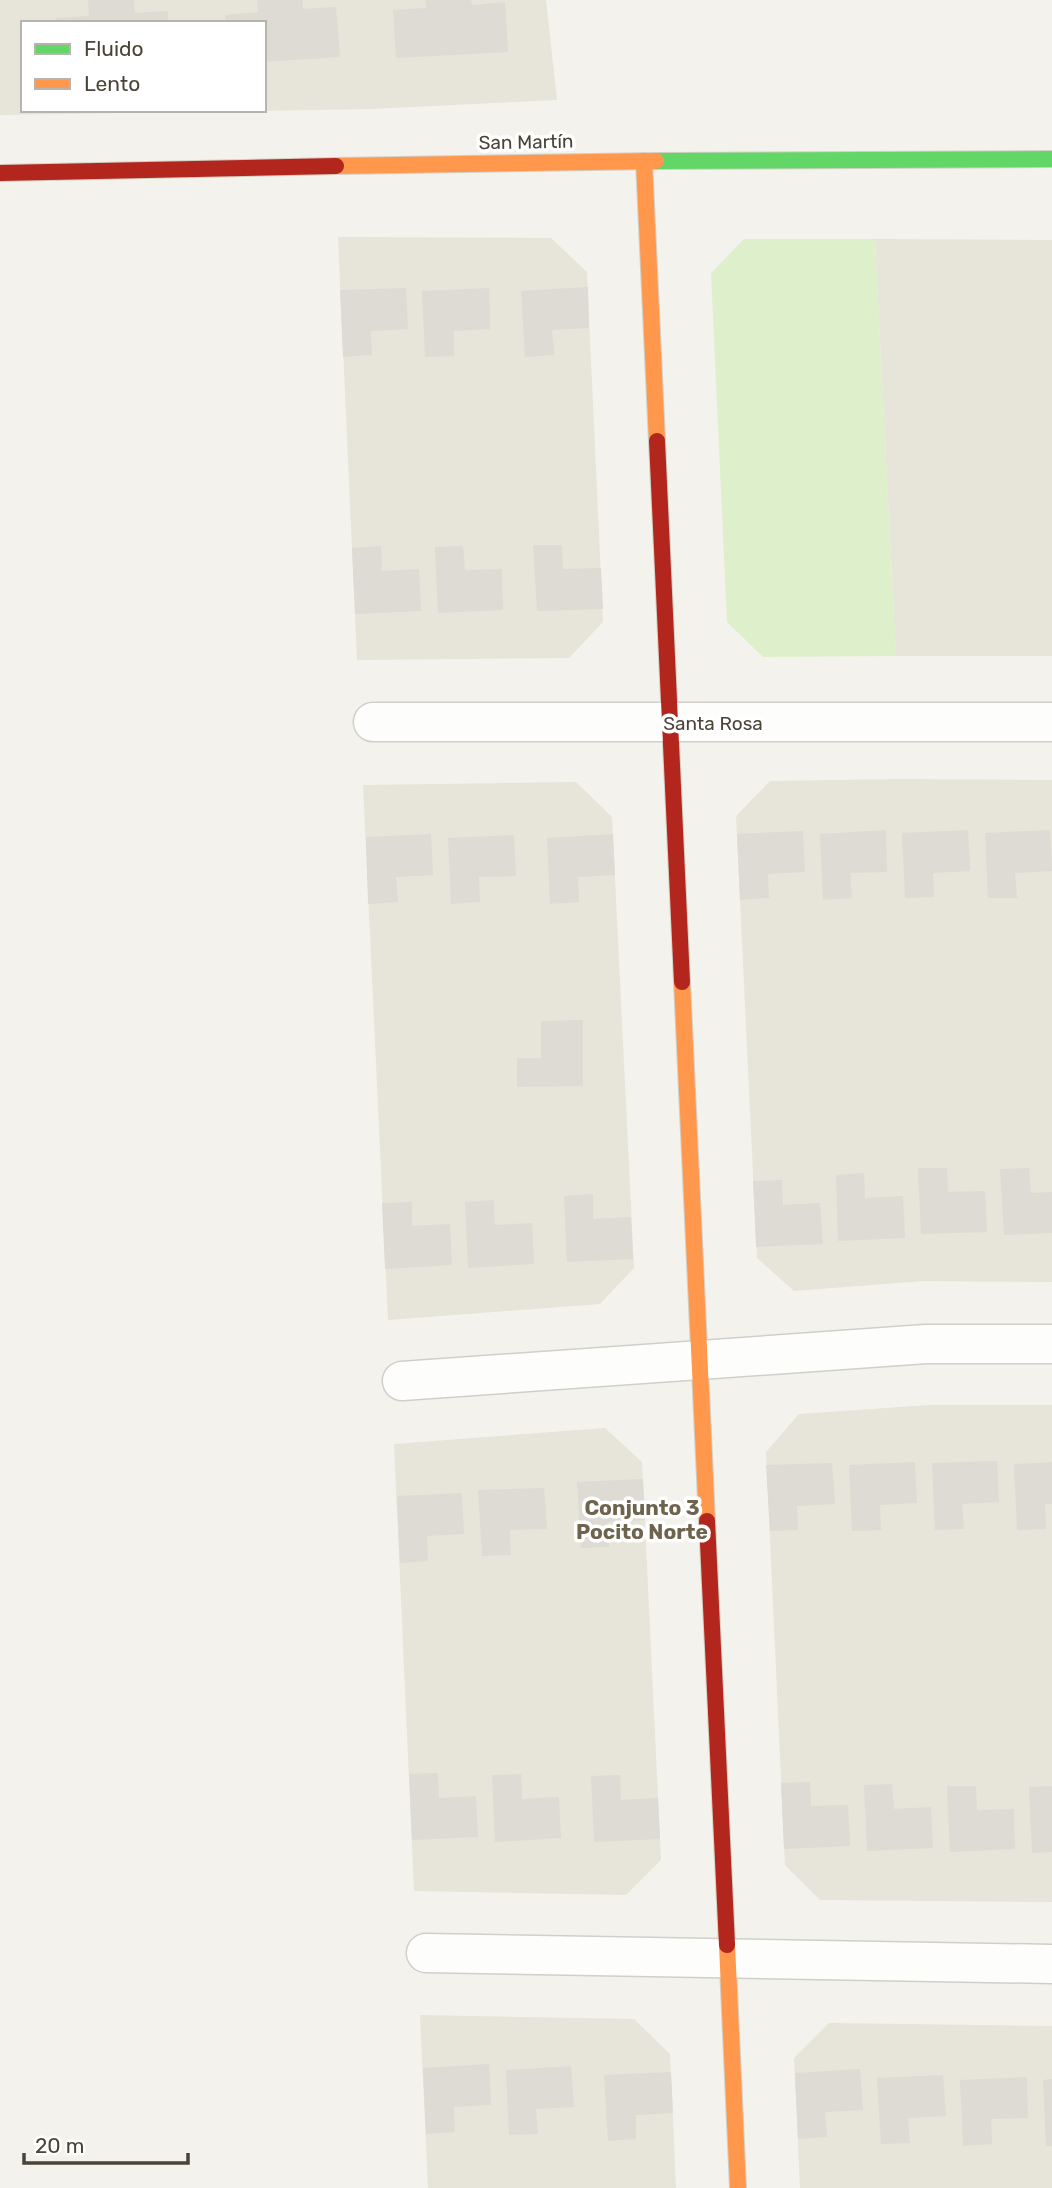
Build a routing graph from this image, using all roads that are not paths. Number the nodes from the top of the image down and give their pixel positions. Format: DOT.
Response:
graph roads {
  1 [pos="1052,159"];
  2 [pos="644,161"];
  3 [pos="0,173"];
  4 [pos="373,722"];
  5 [pos="1052,722"];
  6 [pos="670,723"];
  7 [pos="1052,1344"];
  8 [pos="700,1360"];
  9 [pos="402,1381"];
  10 [pos="426,1953"];
  11 [pos="728,1960"];
  12 [pos="1052,1964"];
  13 [pos="738,2188"];
  1 -- 2 [label="street, San Martín"];
  2 -- 3 [label="street, San Martín"];
  2 -- 6 [label="street"];
  4 -- 6 [label="street, Santa Rosa"];
  5 -- 6 [label="street, Santa Rosa"];
  6 -- 8 [label="street"];
  7 -- 8 [label="street"];
  8 -- 9 [label="street"];
  8 -- 11 [label="street"];
  10 -- 11 [label="street"];
  11 -- 12 [label="street"];
  11 -- 13 [label="street"];
}
